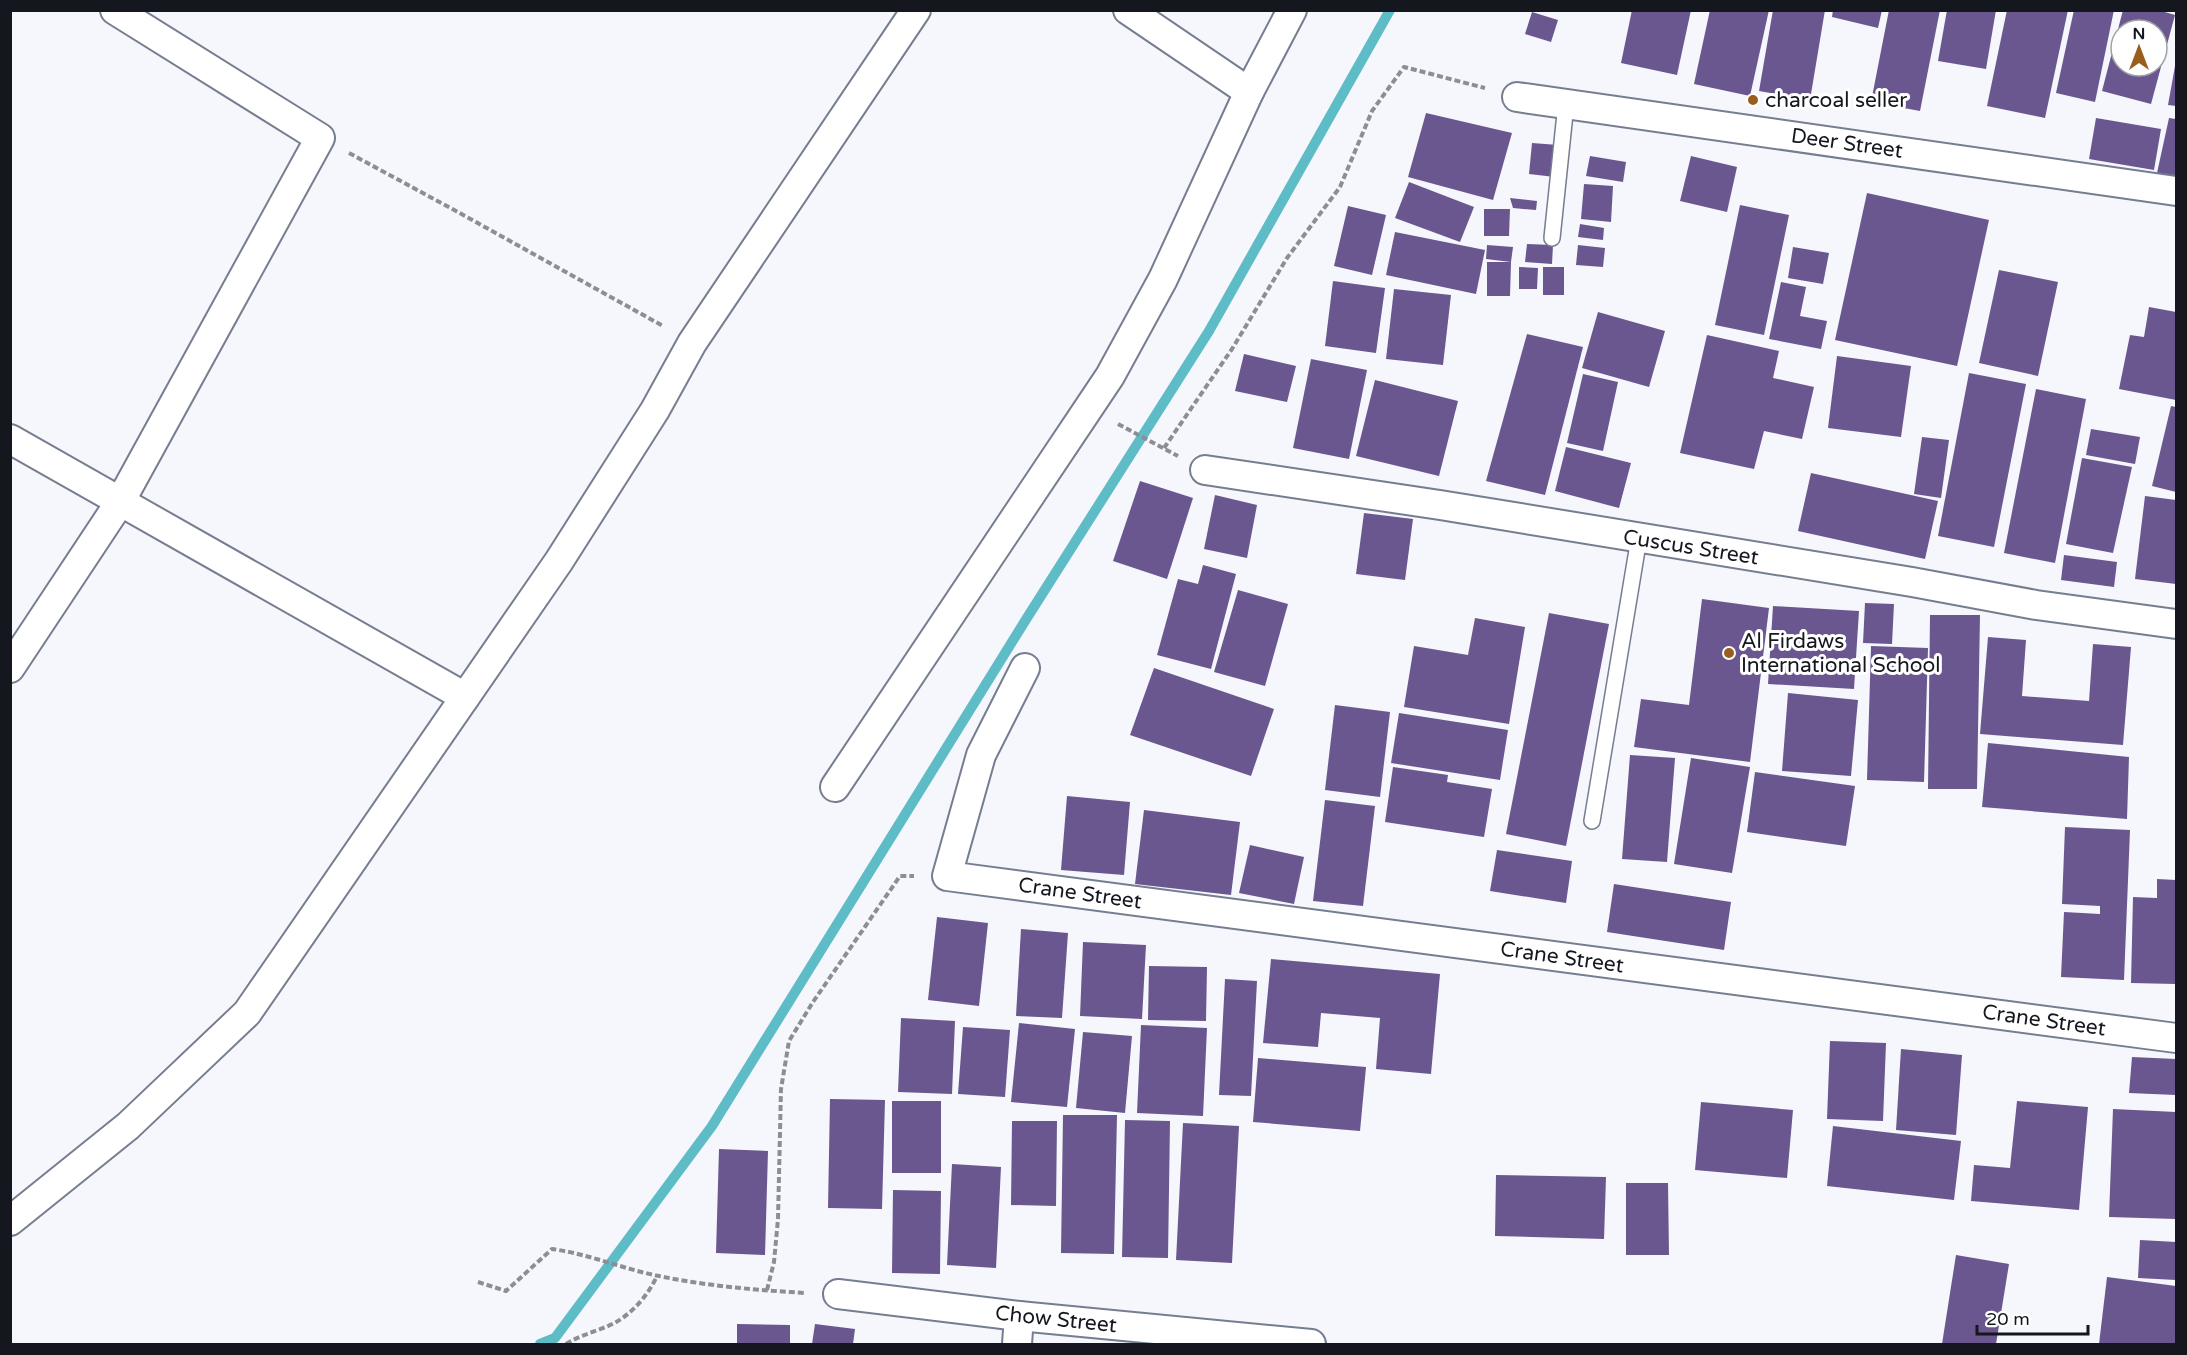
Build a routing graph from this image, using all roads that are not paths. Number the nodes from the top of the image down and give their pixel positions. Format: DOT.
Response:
graph roads {
  1 [pos="115,10"];
  2 [pos="916,10"];
  3 [pos="1128,10"];
  4 [pos="1292,10"];
  5 [pos="1249,92"];
  6 [pos="1517,97"];
  7 [pos="1566,104"];
  8 [pos="2176,191"];
  9 [pos="1552,238"];
  10 [pos="10,439"];
  11 [pos="1205,470"];
  12 [pos="120,502"];
  13 [pos="1639,538"];
  14 [pos="2176,624"];
  15 [pos="10,668"];
  16 [pos="1025,668"];
  17 [pos="465,697"];
  18 [pos="835,787"];
  19 [pos="1592,821"];
  20 [pos="2176,1038"];
  21 [pos="10,1221"];
  22 [pos="838,1294"];
  23 [pos="1019,1316"];
  24 [pos="1017,1344"];
  25 [pos="1311,1344"];
  1 -- 12 [label="street"];
  2 -- 17 [label="street"];
  3 -- 5 [label="street"];
  4 -- 5 [label="street"];
  5 -- 18 [label="street"];
  6 -- 7 [label="street, Deer Street"];
  7 -- 8 [label="street, Deer Street"];
  7 -- 9 [label="lane"];
  10 -- 12 [label="street"];
  11 -- 13 [label="street, Cuscus Street"];
  12 -- 15 [label="street"];
  12 -- 17 [label="street"];
  13 -- 14 [label="street, Cuscus Street"];
  13 -- 19 [label="lane"];
  16 -- 20 [label="street, Crane Street"];
  17 -- 21 [label="street"];
  22 -- 23 [label="street, Chow Street"];
  23 -- 24 [label="street"];
  23 -- 25 [label="street, Chow Street"];
}
